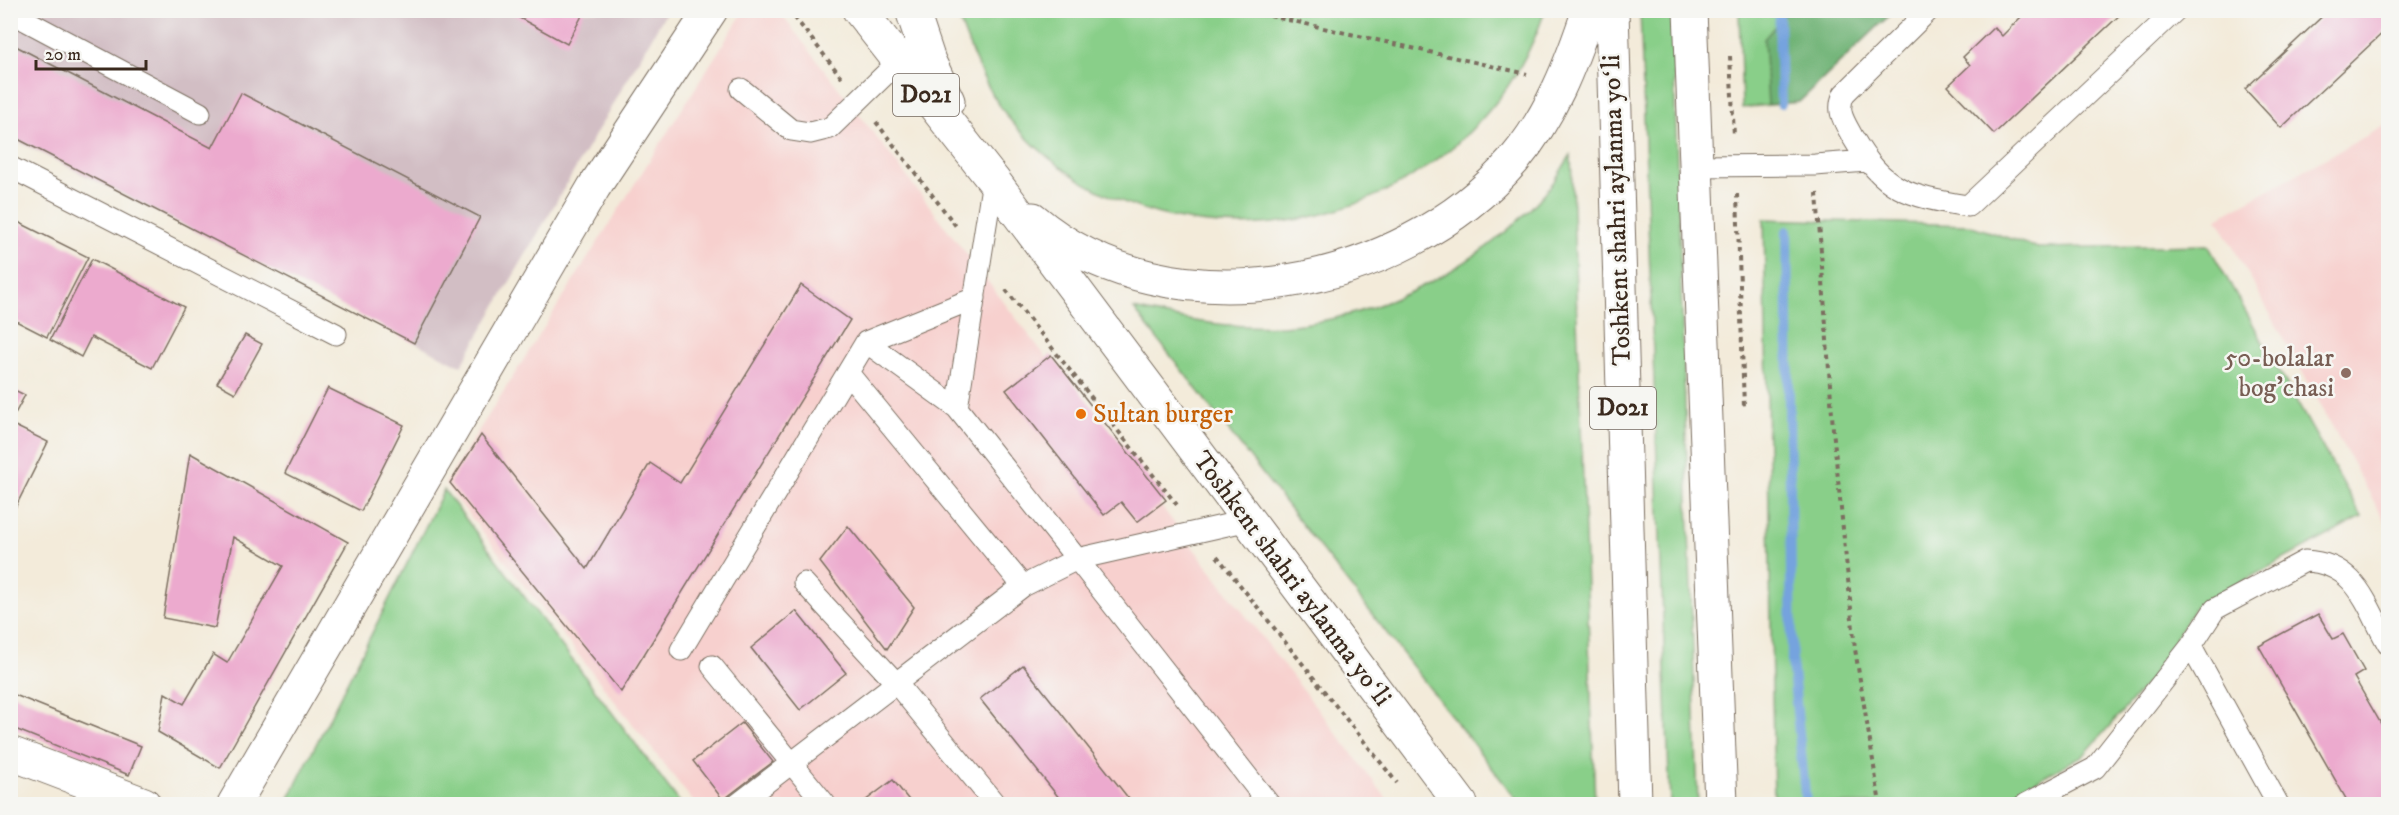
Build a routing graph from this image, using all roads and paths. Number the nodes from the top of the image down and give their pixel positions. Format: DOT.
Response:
graph roads {
  1 [pos="711,10"];
  2 [pos="789,10"];
  3 [pos="859,10"];
  4 [pos="912,10"];
  5 [pos="1244,10"];
  6 [pos="1589,10"];
  7 [pos="1612,10"];
  8 [pos="1690,10"];
  9 [pos="1929,10"];
  10 [pos="2176,10"];
  11 [pos="10,12"];
  12 [pos="899,61"];
  13 [pos="1563,82"];
  14 [pos="741,89"];
  15 [pos="858,99"];
  16 [pos="200,113"];
  17 [pos="1867,161"];
  18 [pos="1815,165"];
  19 [pos="1695,166"];
  20 [pos="10,167"];
  21 [pos="993,180"];
  22 [pos="981,258"];
  23 [pos="975,298"];
  24 [pos="336,334"];
  25 [pos="866,342"];
  26 [pos="848,373"];
  27 [pos="957,408"];
  28 [pos="1249,520"];
  29 [pos="1198,532"];
  30 [pos="1077,559"];
  31 [pos="804,583"];
  32 [pos="1023,586"];
  33 [pos="2388,644"];
  34 [pos="2192,646"];
  35 [pos="681,650"];
  36 [pos="712,666"];
  37 [pos="897,684"];
  38 [pos="10,753"];
  39 [pos="792,763"];
  40 [pos="1400,786"];
  41 [pos="142,804"];
  42 [pos="234,804"];
  43 [pos="738,804"];
  44 [pos="825,804"];
  45 [pos="995,804"];
  46 [pos="1269,804"];
  47 [pos="1461,804"];
  48 [pos="1635,804"];
  49 [pos="1721,804"];
  50 [pos="1880,804"];
  51 [pos="2026,804"];
  52 [pos="2278,804"];
  1 -- 42 [label="main road"];
  2 -- 15 [label="path"];
  3 -- 12 [label="main road, Toshkent shahri aylanma yoʻli / D021"];
  4 -- 21 [label="main road, Toshkent shahri aylanma yoʻli / D021"];
  5 -- 13 [label="path"];
  6 -- 13 [label="main road, Toshkent shahri aylanma yoʻli / D021"];
  7 -- 48 [label="main road, Toshkent shahri aylanma yoʻli / D021"];
  8 -- 19 [label="main road"];
  9 -- 17 [label="lane"];
  10 -- 17 [label="lane"];
  11 -- 16 [label="lane"];
  12 -- 15 [label="lane"];
  12 -- 21 [label="main road, Toshkent shahri aylanma yoʻli / D021"];
  13 -- 21 [label="main road, Toshkent shahri aylanma yoʻli / D021"];
  14 -- 15 [label="lane"];
  15 -- 22 [label="path"];
  17 -- 18 [label="lane"];
  18 -- 19 [label="lane"];
  18 -- 50 [label="path"];
  19 -- 49 [label="main road"];
  20 -- 24 [label="lane"];
  21 -- 22 [label="lane"];
  21 -- 28 [label="main road, Toshkent shahri aylanma yoʻli / D021"];
  22 -- 23 [label="lane"];
  22 -- 29 [label="path"];
  23 -- 25 [label="lane"];
  23 -- 27 [label="lane"];
  25 -- 26 [label="lane"];
  25 -- 27 [label="lane"];
  26 -- 32 [label="lane"];
  26 -- 35 [label="lane"];
  27 -- 30 [label="lane"];
  28 -- 29 [label="lane"];
  28 -- 47 [label="main road, Toshkent shahri aylanma yoʻli / D021"];
  29 -- 30 [label="lane"];
  29 -- 40 [label="path"];
  30 -- 32 [label="lane"];
  30 -- 46 [label="lane"];
  31 -- 37 [label="lane"];
  32 -- 37 [label="lane"];
  33 -- 34 [label="lane"];
  34 -- 51 [label="lane"];
  34 -- 52 [label="lane"];
  36 -- 39 [label="lane"];
  37 -- 39 [label="lane"];
  37 -- 45 [label="lane"];
  38 -- 41 [label="main road"];
  39 -- 43 [label="lane"];
  39 -- 44 [label="lane"];
}
